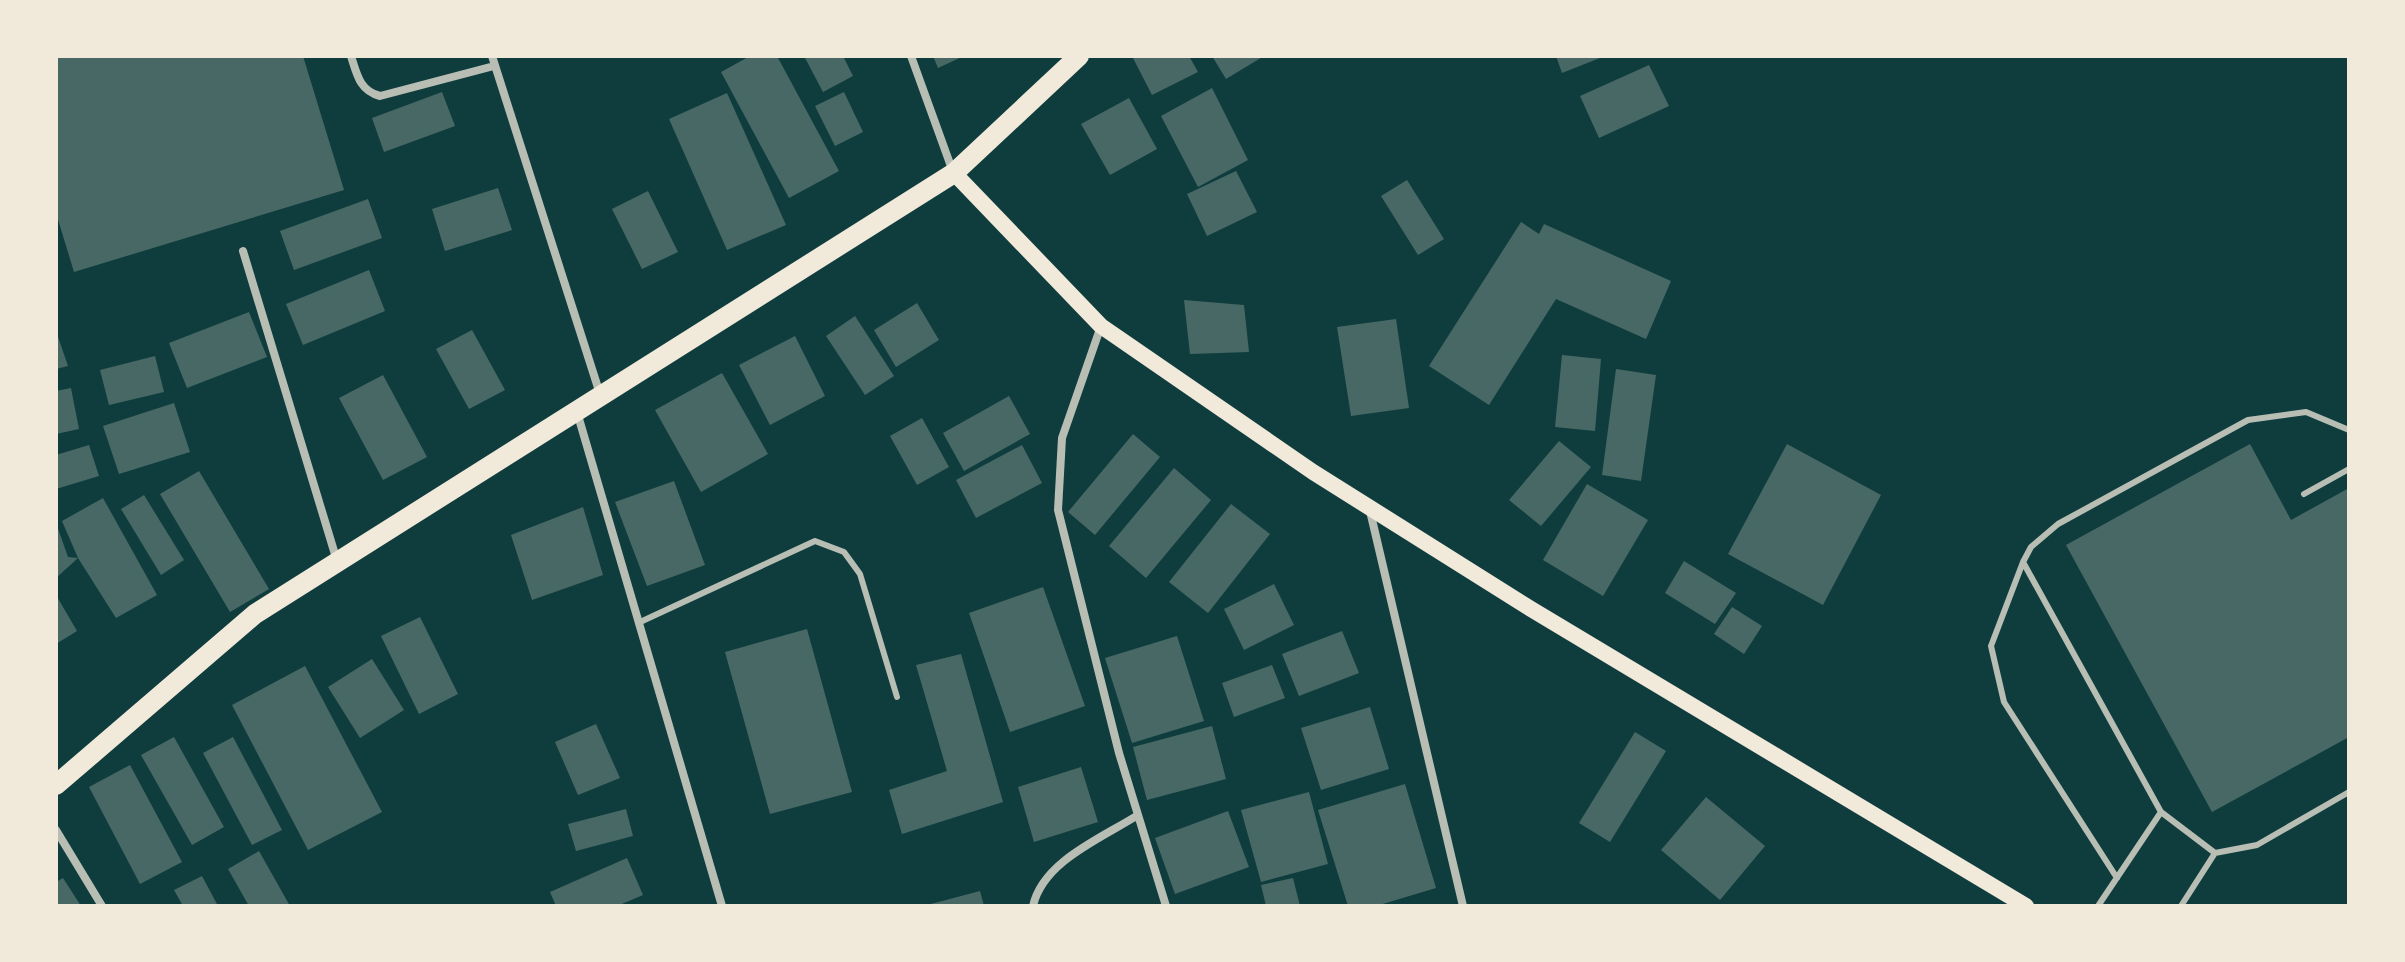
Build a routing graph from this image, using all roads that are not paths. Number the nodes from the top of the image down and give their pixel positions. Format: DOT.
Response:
graph roads {
  1 [pos="351,56"];
  2 [pos="911,56"];
  3 [pos="1079,56"];
  4 [pos="493,61"];
  5 [pos="954,173"];
  6 [pos="243,251"];
  7 [pos="1101,326"];
  8 [pos="600,395"];
  9 [pos="577,410"];
  10 [pos="2349,430"];
  11 [pos="2349,469"];
  12 [pos="2304,494"];
  13 [pos="1370,511"];
  14 [pos="337,562"];
  15 [pos="2023,562"];
  16 [pos="638,623"];
  17 [pos="897,697"];
  18 [pos="56,785"];
  19 [pos="2349,792"];
  20 [pos="2161,812"];
  21 [pos="1138,815"];
  22 [pos="56,830"];
  23 [pos="2215,853"];
  24 [pos="2117,878"];
  25 [pos="2018,904"];
  26 [pos="102,906"];
  27 [pos="722,906"];
  28 [pos="1033,906"];
  29 [pos="1166,906"];
  30 [pos="1463,906"];
  31 [pos="2098,906"];
  32 [pos="2181,906"];
  1 -- 4 [label="street"];
  2 -- 5 [label="street"];
  3 -- 5 [label="main road"];
  4 -- 8 [label="street"];
  5 -- 7 [label="main road"];
  5 -- 8 [label="main road"];
  6 -- 14 [label="street"];
  7 -- 13 [label="main road"];
  7 -- 21 [label="street"];
  8 -- 9 [label="main road"];
  9 -- 14 [label="main road"];
  9 -- 16 [label="street"];
  10 -- 15 [label="lane"];
  11 -- 12 [label="lane"];
  13 -- 25 [label="main road"];
  13 -- 30 [label="street"];
  14 -- 18 [label="main road"];
  15 -- 20 [label="lane"];
  15 -- 24 [label="lane"];
  16 -- 17 [label="lane"];
  16 -- 27 [label="street"];
  19 -- 23 [label="lane"];
  20 -- 23 [label="lane"];
  20 -- 24 [label="lane"];
  21 -- 28 [label="street"];
  21 -- 29 [label="street"];
  22 -- 26 [label="street"];
  23 -- 32 [label="lane"];
  24 -- 31 [label="lane"];
}
